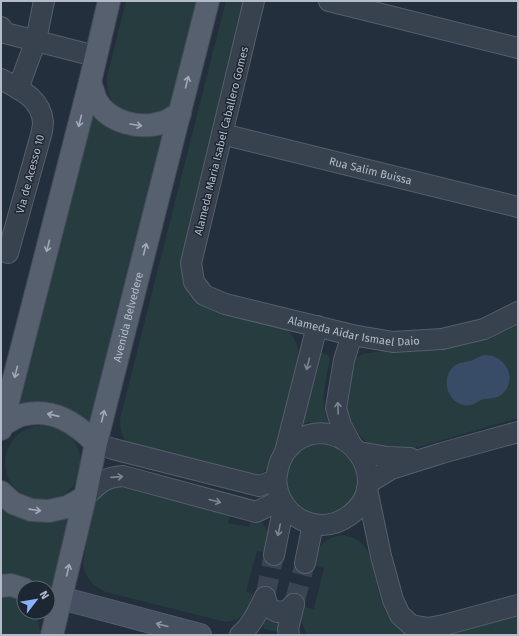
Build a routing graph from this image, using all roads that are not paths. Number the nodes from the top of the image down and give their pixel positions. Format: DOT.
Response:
graph roads {
  1 [pos="44,1"];
  2 [pos="208,1"];
  3 [pos="254,1"];
  4 [pos="329,1"];
  5 [pos="105,2"];
  6 [pos="2,34"];
  7 [pos="36,40"];
  8 [pos="518,48"];
  9 [pos="96,56"];
  10 [pos="1,79"];
  11 [pos="90,82"];
  12 [pos="25,93"];
  13 [pos="180,113"];
  14 [pos="222,134"];
  15 [pos="518,207"];
  16 [pos="4,251"];
  17 [pos="194,282"];
  18 [pos="518,312"];
  19 [pos="317,326"];
  20 [pos="352,336"];
  21 [pos="2,427"];
  22 [pos="518,432"];
  23 [pos="96,443"];
  24 [pos="355,448"];
  25 [pos="285,452"];
  26 [pos="442,452"];
  27 [pos="276,480"];
  28 [pos="367,486"];
  29 [pos="1,492"];
  30 [pos="85,497"];
  31 [pos="283,503"];
  32 [pos="344,520"];
  33 [pos="313,524"];
  34 [pos="274,555"];
  35 [pos="381,556"];
  36 [pos="305,563"];
  37 [pos="1,586"];
  38 [pos="16,587"];
  39 [pos="56,591"];
  40 [pos="56,598"];
  41 [pos="518,606"];
  42 [pos="53,620"];
  43 [pos="52,635"];
  44 [pos="200,635"];
  45 [pos="240,635"];
  46 [pos="289,635"];
  1 -- 7 [label="street"];
  13 -- 2 [label="main road, Avenida Belvedere, one-way"];
  3 -- 14 [label="street, Alameda Maria Isabel Caballero Gomes"];
  4 -- 8 [label="street"];
  5 -- 9 [label="main road"];
  6 -- 7 [label="street"];
  7 -- 9 [label="street"];
  7 -- 12 [label="street"];
  9 -- 11 [label="main road"];
  10 -- 12 [label="street"];
  11 -- 13 [label="main road, one-way"];
  11 -- 21 [label="main road, one-way"];
  12 -- 16 [label="street, Via de Acesso 10"];
  23 -- 13 [label="main road, Avenida Belvedere, one-way"];
  14 -- 15 [label="street, Rua Salim Buissa"];
  14 -- 17 [label="street, Alameda Maria Isabel Caballero Gomes"];
  17 -- 19 [label="street, Alameda Aidar Ismael Daio"];
  18 -- 20 [label="street, Alameda Aidar Ismael Daio"];
  19 -- 20 [label="street, Alameda Aidar Ismael Daio"];
  19 -- 25 [label="street, one-way"];
  24 -- 20 [label="street, one-way"];
  23 -- 21 [label="main road, one-way"];
  22 -- 26 [label="street"];
  23 -- 27 [label="street"];
  23 -- 30 [label="main road, Avenida Belvedere"];
  24 -- 25 [label="street"];
  24 -- 26 [label="street"];
  24 -- 28 [label="street"];
  25 -- 27 [label="street"];
  26 -- 28 [label="street"];
  27 -- 31 [label="street"];
  28 -- 32 [label="street"];
  28 -- 35 [label="street"];
  29 -- 30 [label="main road, one-way"];
  30 -- 31 [label="street, one-way"];
  39 -- 30 [label="main road, Avenida Belvedere, one-way"];
  31 -- 33 [label="street"];
  31 -- 34 [label="street, one-way"];
  32 -- 33 [label="street"];
  32 -- 35 [label="street"];
  33 -- 36 [label="street"];
  35 -- 41 [label="street"];
  37 -- 38 [label="main road"];
  44 -- 40 [label="main road, one-way"];
  42 -- 43 [label="main road, Avenida Belvedere"];
  45 -- 46 [label="street"];
}
